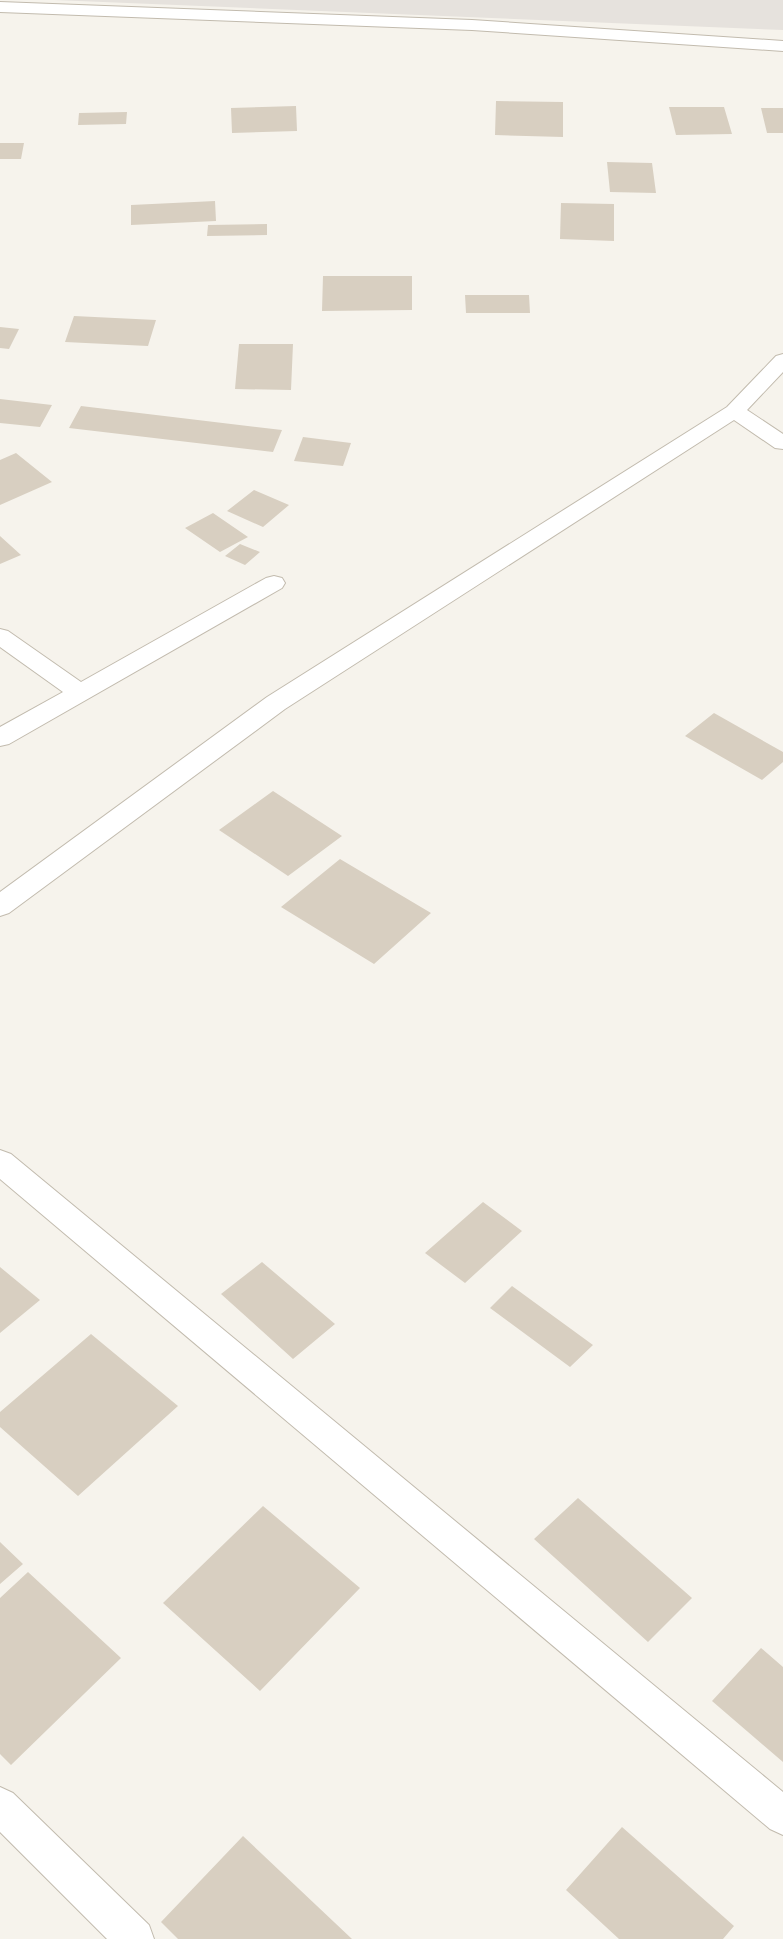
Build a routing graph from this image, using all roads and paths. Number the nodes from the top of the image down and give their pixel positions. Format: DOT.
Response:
graph roads {
  1 [pos="0,7"];
  2 [pos="783,46"];
  3 [pos="783,360"];
  4 [pos="734,411"];
  5 [pos="783,443"];
  6 [pos="274,583"];
  7 [pos="0,636"];
  8 [pos="81,693"];
  9 [pos="0,738"];
  10 [pos="0,906"];
  11 [pos="0,1162"];
  12 [pos="0,1806"];
  13 [pos="783,1816"];
  14 [pos="136,1939"];
  1 -- 2 [label="street"];
  3 -- 4 [label="street"];
  4 -- 5 [label="street"];
  4 -- 10 [label="street"];
  6 -- 8 [label="street"];
  7 -- 8 [label="street"];
  8 -- 9 [label="street"];
  11 -- 13 [label="street"];
  12 -- 14 [label="street"];
}
